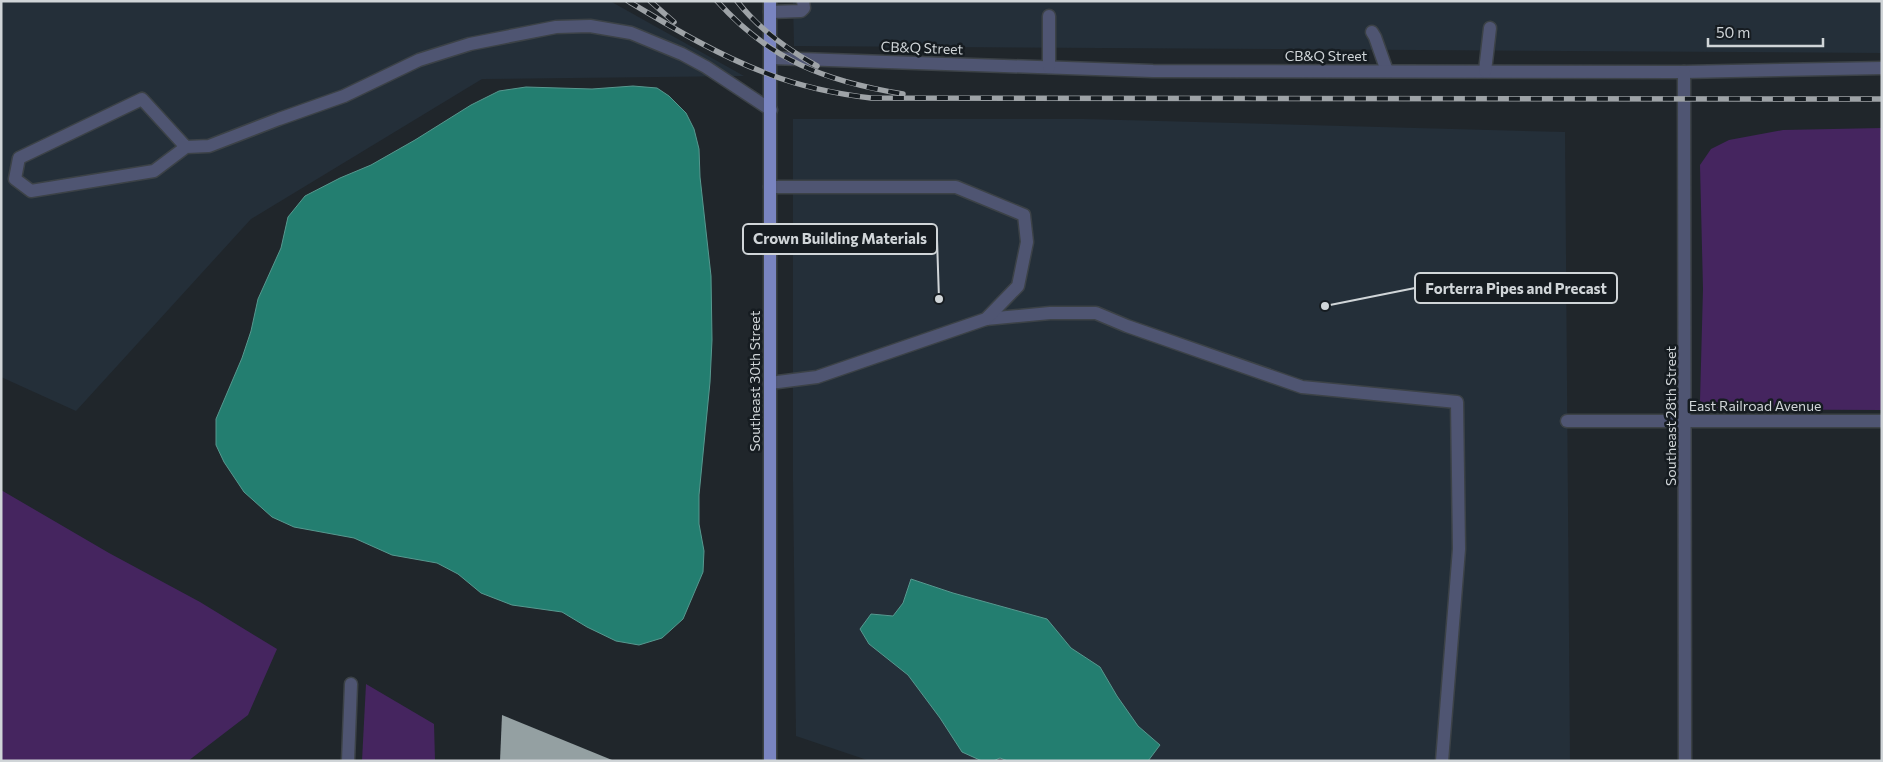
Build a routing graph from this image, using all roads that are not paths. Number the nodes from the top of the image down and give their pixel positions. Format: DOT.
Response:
graph roads {
  1 [pos="803,1"];
  2 [pos="770,6"];
  3 [pos="1049,16"];
  4 [pos="1490,28"];
  5 [pos="1372,32"];
  6 [pos="771,58"];
  7 [pos="1049,67"];
  8 [pos="1882,68"];
  9 [pos="1387,71"];
  10 [pos="1485,71"];
  11 [pos="1684,72"];
  12 [pos="771,110"];
  13 [pos="186,147"];
  14 [pos="770,187"];
  15 [pos="986,319"];
  16 [pos="770,383"];
  17 [pos="1567,421"];
  18 [pos="1686,421"];
  19 [pos="1882,421"];
  20 [pos="350,684"];
  21 [pos="348,761"];
  22 [pos="770,761"];
  23 [pos="1442,761"];
  24 [pos="1685,761"];
  1 -- 2 [label="street"];
  2 -- 6 [label="main road, Southeast 30th Street"];
  3 -- 7 [label="street"];
  4 -- 10 [label="street"];
  5 -- 9 [label="street"];
  6 -- 7 [label="street, CB&Q Street"];
  6 -- 12 [label="main road, Southeast 30th Street"];
  7 -- 9 [label="street, CB&Q Street"];
  8 -- 11 [label="street, CB&Q Street"];
  9 -- 10 [label="street, CB&Q Street"];
  10 -- 11 [label="street, CB&Q Street"];
  11 -- 18 [label="street, Southeast 28th Street"];
  12 -- 13 [label="street"];
  12 -- 14 [label="main road, Southeast 30th Street"];
  13 -- 13 [label="street"];
  14 -- 15 [label="street"];
  14 -- 16 [label="main road, Southeast 30th Street"];
  15 -- 16 [label="street"];
  15 -- 23 [label="street"];
  16 -- 22 [label="main road, Southeast 30th Street"];
  17 -- 18 [label="street, East Railroad Avenue"];
  18 -- 19 [label="street, East Railroad Avenue"];
  18 -- 24 [label="street, Southeast 28th Street"];
  20 -- 21 [label="street"];
}
